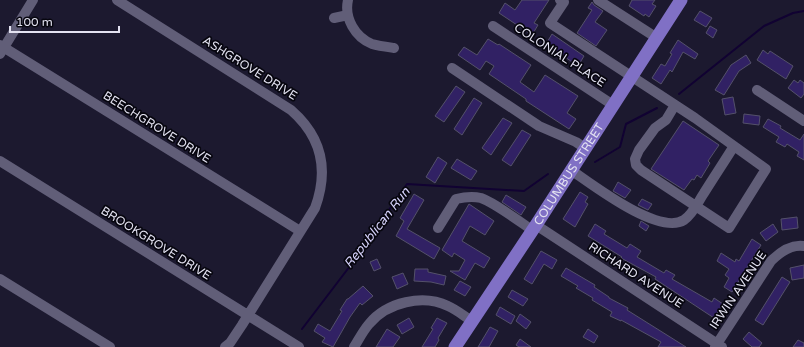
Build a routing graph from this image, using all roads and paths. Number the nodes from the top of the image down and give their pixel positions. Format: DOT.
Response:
graph roads {
  1 [pos="33,0"];
  2 [pos="116,0"];
  3 [pos="348,0"];
  4 [pos="560,0"];
  5 [pos="598,0"];
  6 [pos="681,0"];
  7 [pos="614,4"];
  8 [pos="348,15"];
  9 [pos="334,18"];
  10 [pos="493,26"];
  11 [pos="656,38"];
  12 [pos="1,48"];
  13 [pos="394,48"];
  14 [pos="452,68"];
  15 [pos="632,76"];
  16 [pos="757,90"];
  17 [pos="613,105"];
  18 [pos="675,105"];
  19 [pos="804,121"];
  20 [pos="734,146"];
  21 [pos="586,148"];
  22 [pos="0,161"];
  23 [pos="571,170"];
  24 [pos="695,206"];
  25 [pos="438,228"];
  26 [pos="534,228"];
  27 [pos="300,231"];
  28 [pos="804,246"];
  29 [pos="0,279"];
  30 [pos="248,316"];
  31 [pos="472,321"];
  32 [pos="718,346"];
  33 [pos="110,347"];
  34 [pos="225,347"];
  35 [pos="299,347"];
  36 [pos="354,347"];
  37 [pos="455,347"];
  1 -- 12 [label="street"];
  2 -- 27 [label="street, ASHGROVE DRIVE"];
  3 -- 8 [label="street"];
  4 -- 15 [label="street"];
  5 -- 7 [label="street"];
  6 -- 11 [label="main road, COLUMBUS STREET"];
  7 -- 11 [label="street"];
  8 -- 9 [label="street"];
  8 -- 13 [label="street"];
  10 -- 17 [label="street, COLONIAL PLACE"];
  11 -- 15 [label="main road, COLUMBUS STREET"];
  12 -- 27 [label="street, BEECHGROVE DRIVE"];
  14 -- 21 [label="street"];
  15 -- 17 [label="main road, COLUMBUS STREET"];
  15 -- 18 [label="street"];
  16 -- 19 [label="street"];
  17 -- 21 [label="main road, COLUMBUS STREET"];
  18 -- 20 [label="street"];
  18 -- 24 [label="street"];
  20 -- 24 [label="street"];
  20 -- 24 [label="street"];
  21 -- 23 [label="main road, COLUMBUS STREET"];
  22 -- 30 [label="street, BROOKGROVE DRIVE"];
  23 -- 24 [label="street"];
  23 -- 26 [label="main road, COLUMBUS STREET"];
  25 -- 26 [label="street, RICHARD AVENUE"];
  26 -- 31 [label="main road, COLUMBUS STREET"];
  26 -- 32 [label="street, RICHARD AVENUE"];
  27 -- 30 [label="street, ASHGROVE DRIVE"];
  28 -- 32 [label="street, IRWIN AVENUE"];
  29 -- 33 [label="street"];
  30 -- 34 [label="street, ASHGROVE DRIVE"];
  30 -- 35 [label="street, BROOKGROVE DRIVE"];
  31 -- 36 [label="street"];
  31 -- 37 [label="main road, COLUMBUS STREET"];
}
